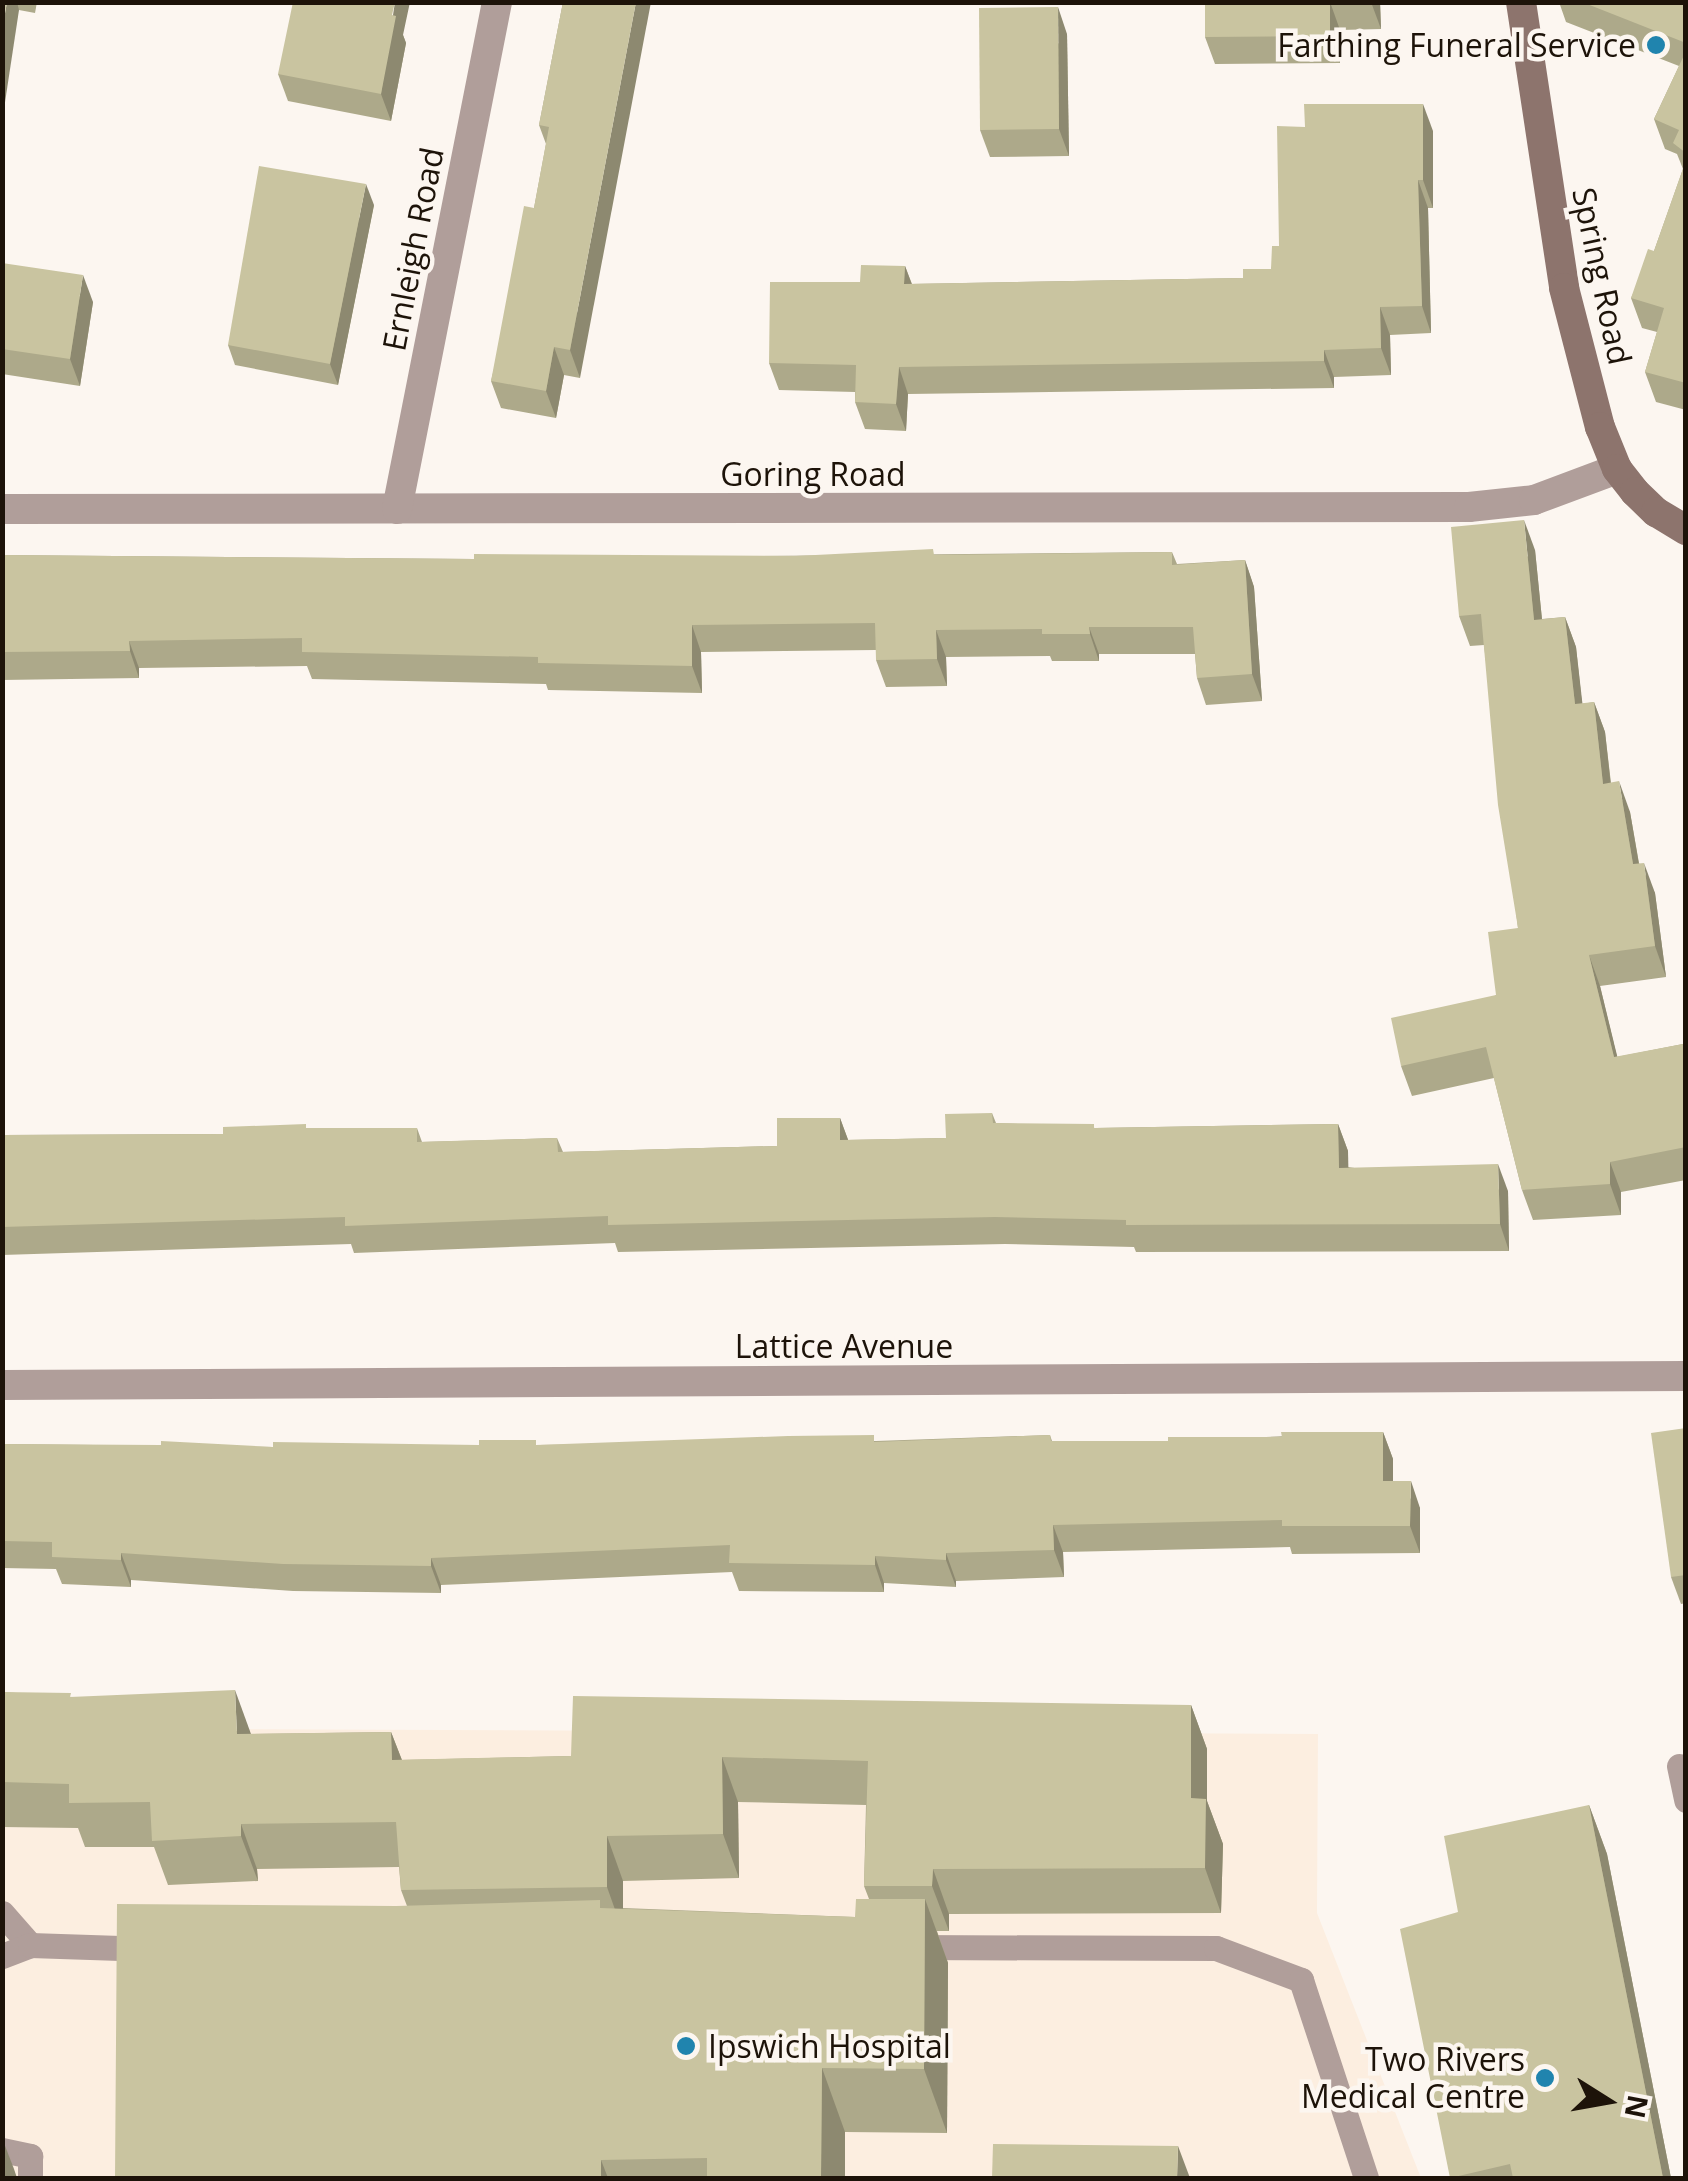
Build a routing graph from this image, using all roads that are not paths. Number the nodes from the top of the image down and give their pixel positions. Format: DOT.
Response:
graph roads {
  1 [pos="497,2"];
  2 [pos="1522,2"];
  3 [pos="1616,469"];
  4 [pos="2,510"];
  5 [pos="398,510"];
  6 [pos="1686,530"];
  7 [pos="1686,1376"];
  8 [pos="2,1386"];
  9 [pos="1679,1766"];
  10 [pos="1686,1800"];
  11 [pos="2,1912"];
  12 [pos="30,1945"];
  13 [pos="880,1947"];
  14 [pos="184,1950"];
  15 [pos="2,1956"];
  16 [pos="2,2150"];
  17 [pos="30,2178"];
  18 [pos="1366,2178"];
  1 -- 5 [label="street, Ernleigh Road"];
  2 -- 3 [label="street, Spring Road"];
  3 -- 5 [label="street, Goring Road"];
  3 -- 6 [label="street, Spring Road"];
  4 -- 5 [label="street, Goring Road"];
  7 -- 8 [label="street, Lattice Avenue"];
  9 -- 10 [label="lane"];
  11 -- 12 [label="lane"];
  12 -- 14 [label="lane"];
  12 -- 15 [label="lane"];
  13 -- 18 [label="lane"];
  16 -- 17 [label="lane"];
}
